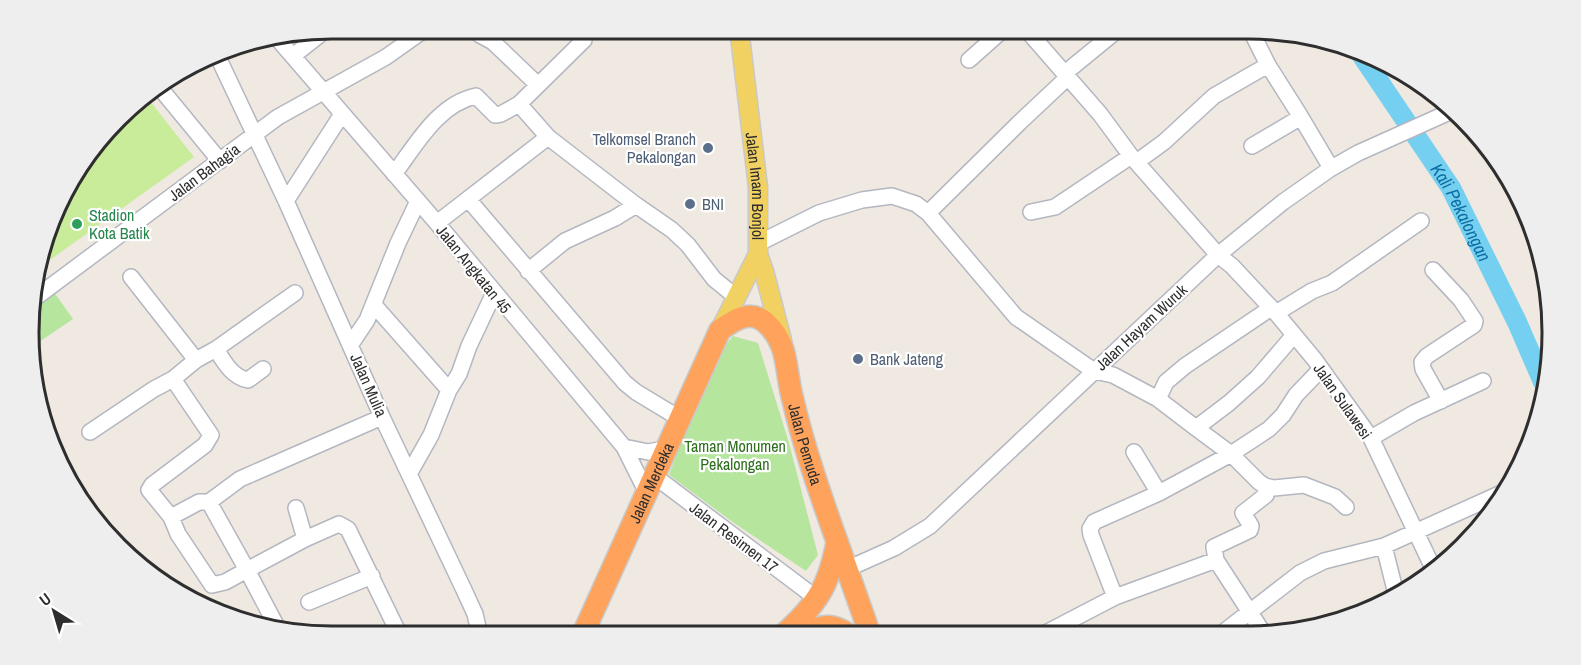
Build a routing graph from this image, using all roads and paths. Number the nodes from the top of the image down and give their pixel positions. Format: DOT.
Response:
graph roads {
  1 [pos="411,39"];
  2 [pos="486,39"];
  3 [pos="584,39"];
  4 [pos="740,39"];
  5 [pos="993,39"];
  6 [pos="1035,39"];
  7 [pos="1108,39"];
  8 [pos="1255,39"];
  9 [pos="313,40"];
  10 [pos="283,44"];
  11 [pos="292,56"];
  12 [pos="969,60"];
  13 [pos="220,61"];
  14 [pos="1268,65"];
  15 [pos="1067,75"];
  16 [pos="538,85"];
  17 [pos="164,92"];
  18 [pos="322,92"];
  19 [pos="519,104"];
  20 [pos="1442,112"];
  21 [pos="342,114"];
  22 [pos="1299,114"];
  23 [pos="254,135"];
  24 [pos="548,137"];
  25 [pos="1252,146"];
  26 [pos="1135,158"];
  27 [pos="220,161"];
  28 [pos="1331,168"];
  29 [pos="394,174"];
  30 [pos="468,199"];
  31 [pos="286,201"];
  32 [pos="418,201"];
  33 [pos="636,205"];
  34 [pos="1030,212"];
  35 [pos="928,213"];
  36 [pos="1421,221"];
  37 [pos="437,223"];
  38 [pos="758,248"];
  39 [pos="1218,255"];
  40 [pos="1433,270"];
  41 [pos="528,271"];
  42 [pos="131,277"];
  43 [pos="42,293"];
  44 [pos="296,293"];
  45 [pos="494,293"];
  46 [pos="736,297"];
  47 [pos="374,305"];
  48 [pos="1274,311"];
  49 [pos="720,330"];
  50 [pos="1294,335"];
  51 [pos="782,342"];
  52 [pos="351,344"];
  53 [pos="216,349"];
  54 [pos="196,360"];
  55 [pos="262,369"];
  56 [pos="1321,369"];
  57 [pos="1094,371"];
  58 [pos="173,379"];
  59 [pos="1484,381"];
  60 [pos="449,390"];
  61 [pos="1158,399"];
  62 [pos="1441,401"];
  63 [pos="382,417"];
  64 [pos="679,418"];
  65 [pos="1196,428"];
  66 [pos="90,432"];
  67 [pos="1371,438"];
  68 [pos="624,447"];
  69 [pos="665,449"];
  70 [pos="1134,452"];
  71 [pos="1231,454"];
  72 [pos="409,474"];
  73 [pos="649,483"];
  74 [pos="1265,486"];
  75 [pos="1159,493"];
  76 [pos="1492,497"];
  77 [pos="209,502"];
  78 [pos="1346,507"];
  79 [pos="296,508"];
  80 [pos="171,517"];
  81 [pos="1417,531"];
  82 [pos="304,539"];
  83 [pos="837,544"];
  84 [pos="1384,546"];
  85 [pos="1216,560"];
  86 [pos="1431,562"];
  87 [pos="847,569"];
  88 [pos="247,570"];
  89 [pos="372,576"];
  90 [pos="1394,587"];
  91 [pos="1115,597"];
  92 [pos="816,598"];
  93 [pos="309,602"];
  94 [pos="1251,611"];
  95 [pos="273,620"];
  96 [pos="1259,625"];
  97 [pos="395,626"];
  98 [pos="478,626"];
  99 [pos="587,626"];
  100 [pos="791,626"];
  101 [pos="867,626"];
  102 [pos="1058,626"];
  103 [pos="1231,626"];
  1 -- 18 [label="street, Jalan Bahagia"];
  2 -- 16 [label="street"];
  3 -- 16 [label="street"];
  4 -- 38 [label="main road, Jalan Imam Bonjol"];
  5 -- 12 [label="street"];
  6 -- 15 [label="street, Jalan Sulawesi"];
  7 -- 15 [label="street"];
  8 -- 14 [label="street"];
  9 -- 11 [label="street"];
  10 -- 11 [label="street, Jalan Angkatan 45"];
  11 -- 18 [label="street, Jalan Angkatan 45"];
  13 -- 23 [label="street, Jalan Mulia"];
  14 -- 22 [label="street"];
  14 -- 26 [label="street"];
  15 -- 26 [label="street, Jalan Sulawesi"];
  15 -- 35 [label="street"];
  16 -- 19 [label="street"];
  17 -- 27 [label="street"];
  18 -- 21 [label="street, Jalan Angkatan 45"];
  18 -- 23 [label="street, Jalan Bahagia"];
  19 -- 24 [label="street"];
  19 -- 29 [label="street"];
  20 -- 28 [label="street, Jalan Hayam Wuruk"];
  21 -- 29 [label="street, Jalan Angkatan 45"];
  21 -- 31 [label="street"];
  22 -- 25 [label="street"];
  22 -- 28 [label="street"];
  23 -- 27 [label="street, Jalan Bahagia"];
  23 -- 31 [label="street, Jalan Mulia"];
  24 -- 30 [label="street"];
  24 -- 33 [label="street"];
  26 -- 34 [label="street"];
  26 -- 39 [label="street, Jalan Sulawesi"];
  27 -- 43 [label="street, Jalan Bahagia"];
  28 -- 39 [label="street, Jalan Hayam Wuruk"];
  29 -- 32 [label="street, Jalan Angkatan 45"];
  30 -- 37 [label="street"];
  30 -- 41 [label="street"];
  31 -- 52 [label="street, Jalan Mulia"];
  32 -- 37 [label="street, Jalan Angkatan 45"];
  32 -- 47 [label="street"];
  33 -- 41 [label="street"];
  33 -- 46 [label="street"];
  35 -- 38 [label="street"];
  35 -- 57 [label="street"];
  36 -- 48 [label="street"];
  37 -- 45 [label="street, Jalan Angkatan 45"];
  38 -- 46 [label="main road"];
  38 -- 51 [label="main road, Jalan Imam Bonjol"];
  39 -- 48 [label="street, Jalan Sulawesi"];
  39 -- 57 [label="street, Jalan Hayam Wuruk"];
  40 -- 62 [label="street"];
  41 -- 64 [label="street"];
  42 -- 54 [label="street"];
  44 -- 53 [label="street"];
  45 -- 60 [label="street"];
  45 -- 68 [label="street, Jalan Angkatan 45"];
  46 -- 49 [label="main road"];
  47 -- 52 [label="street"];
  47 -- 60 [label="street"];
  48 -- 50 [label="street, Jalan Sulawesi"];
  48 -- 61 [label="street"];
  49 -- 51 [label="highway"];
  49 -- 64 [label="highway, Jalan Merdeka"];
  50 -- 56 [label="street, Jalan Sulawesi"];
  50 -- 65 [label="street"];
  51 -- 83 [label="highway, Jalan Pemuda"];
  52 -- 63 [label="street, Jalan Mulia"];
  53 -- 54 [label="street"];
  53 -- 55 [label="street"];
  54 -- 58 [label="street"];
  56 -- 67 [label="street, Jalan Sulawesi"];
  56 -- 71 [label="street"];
  57 -- 61 [label="street"];
  57 -- 87 [label="street, Jalan Hayam Wuruk"];
  58 -- 66 [label="street"];
  58 -- 80 [label="street"];
  59 -- 62 [label="street"];
  60 -- 72 [label="street"];
  61 -- 65 [label="street"];
  62 -- 67 [label="street"];
  63 -- 72 [label="street, Jalan Mulia"];
  63 -- 77 [label="street"];
  64 -- 69 [label="highway, Jalan Merdeka"];
  65 -- 71 [label="street"];
  67 -- 81 [label="street, Jalan Sulawesi"];
  68 -- 69 [label="street"];
  68 -- 73 [label="street, Jalan Angkatan 45"];
  69 -- 73 [label="highway, Jalan Merdeka"];
  70 -- 75 [label="street"];
  71 -- 74 [label="street"];
  71 -- 75 [label="street"];
  72 -- 98 [label="street, Jalan Mulia"];
  73 -- 92 [label="street, Jalan Resimen 17"];
  73 -- 99 [label="highway, Jalan Merdeka"];
  74 -- 78 [label="street"];
  74 -- 85 [label="street"];
  75 -- 91 [label="street"];
  76 -- 81 [label="street"];
  77 -- 80 [label="street"];
  77 -- 88 [label="street"];
  79 -- 82 [label="street"];
  80 -- 88 [label="street"];
  81 -- 84 [label="street"];
  81 -- 86 [label="street, Jalan Sulawesi"];
  82 -- 88 [label="street"];
  82 -- 89 [label="street"];
  83 -- 87 [label="highway, Jalan Pemuda"];
  83 -- 92 [label="highway"];
  84 -- 90 [label="street"];
  84 -- 94 [label="street"];
  85 -- 91 [label="street"];
  85 -- 94 [label="street"];
  87 -- 101 [label="highway, Jalan Pemuda"];
  88 -- 95 [label="street"];
  89 -- 93 [label="street"];
  89 -- 97 [label="street"];
  91 -- 102 [label="street"];
  92 -- 100 [label="highway"];
  94 -- 96 [label="street"];
  94 -- 103 [label="street"];
}
